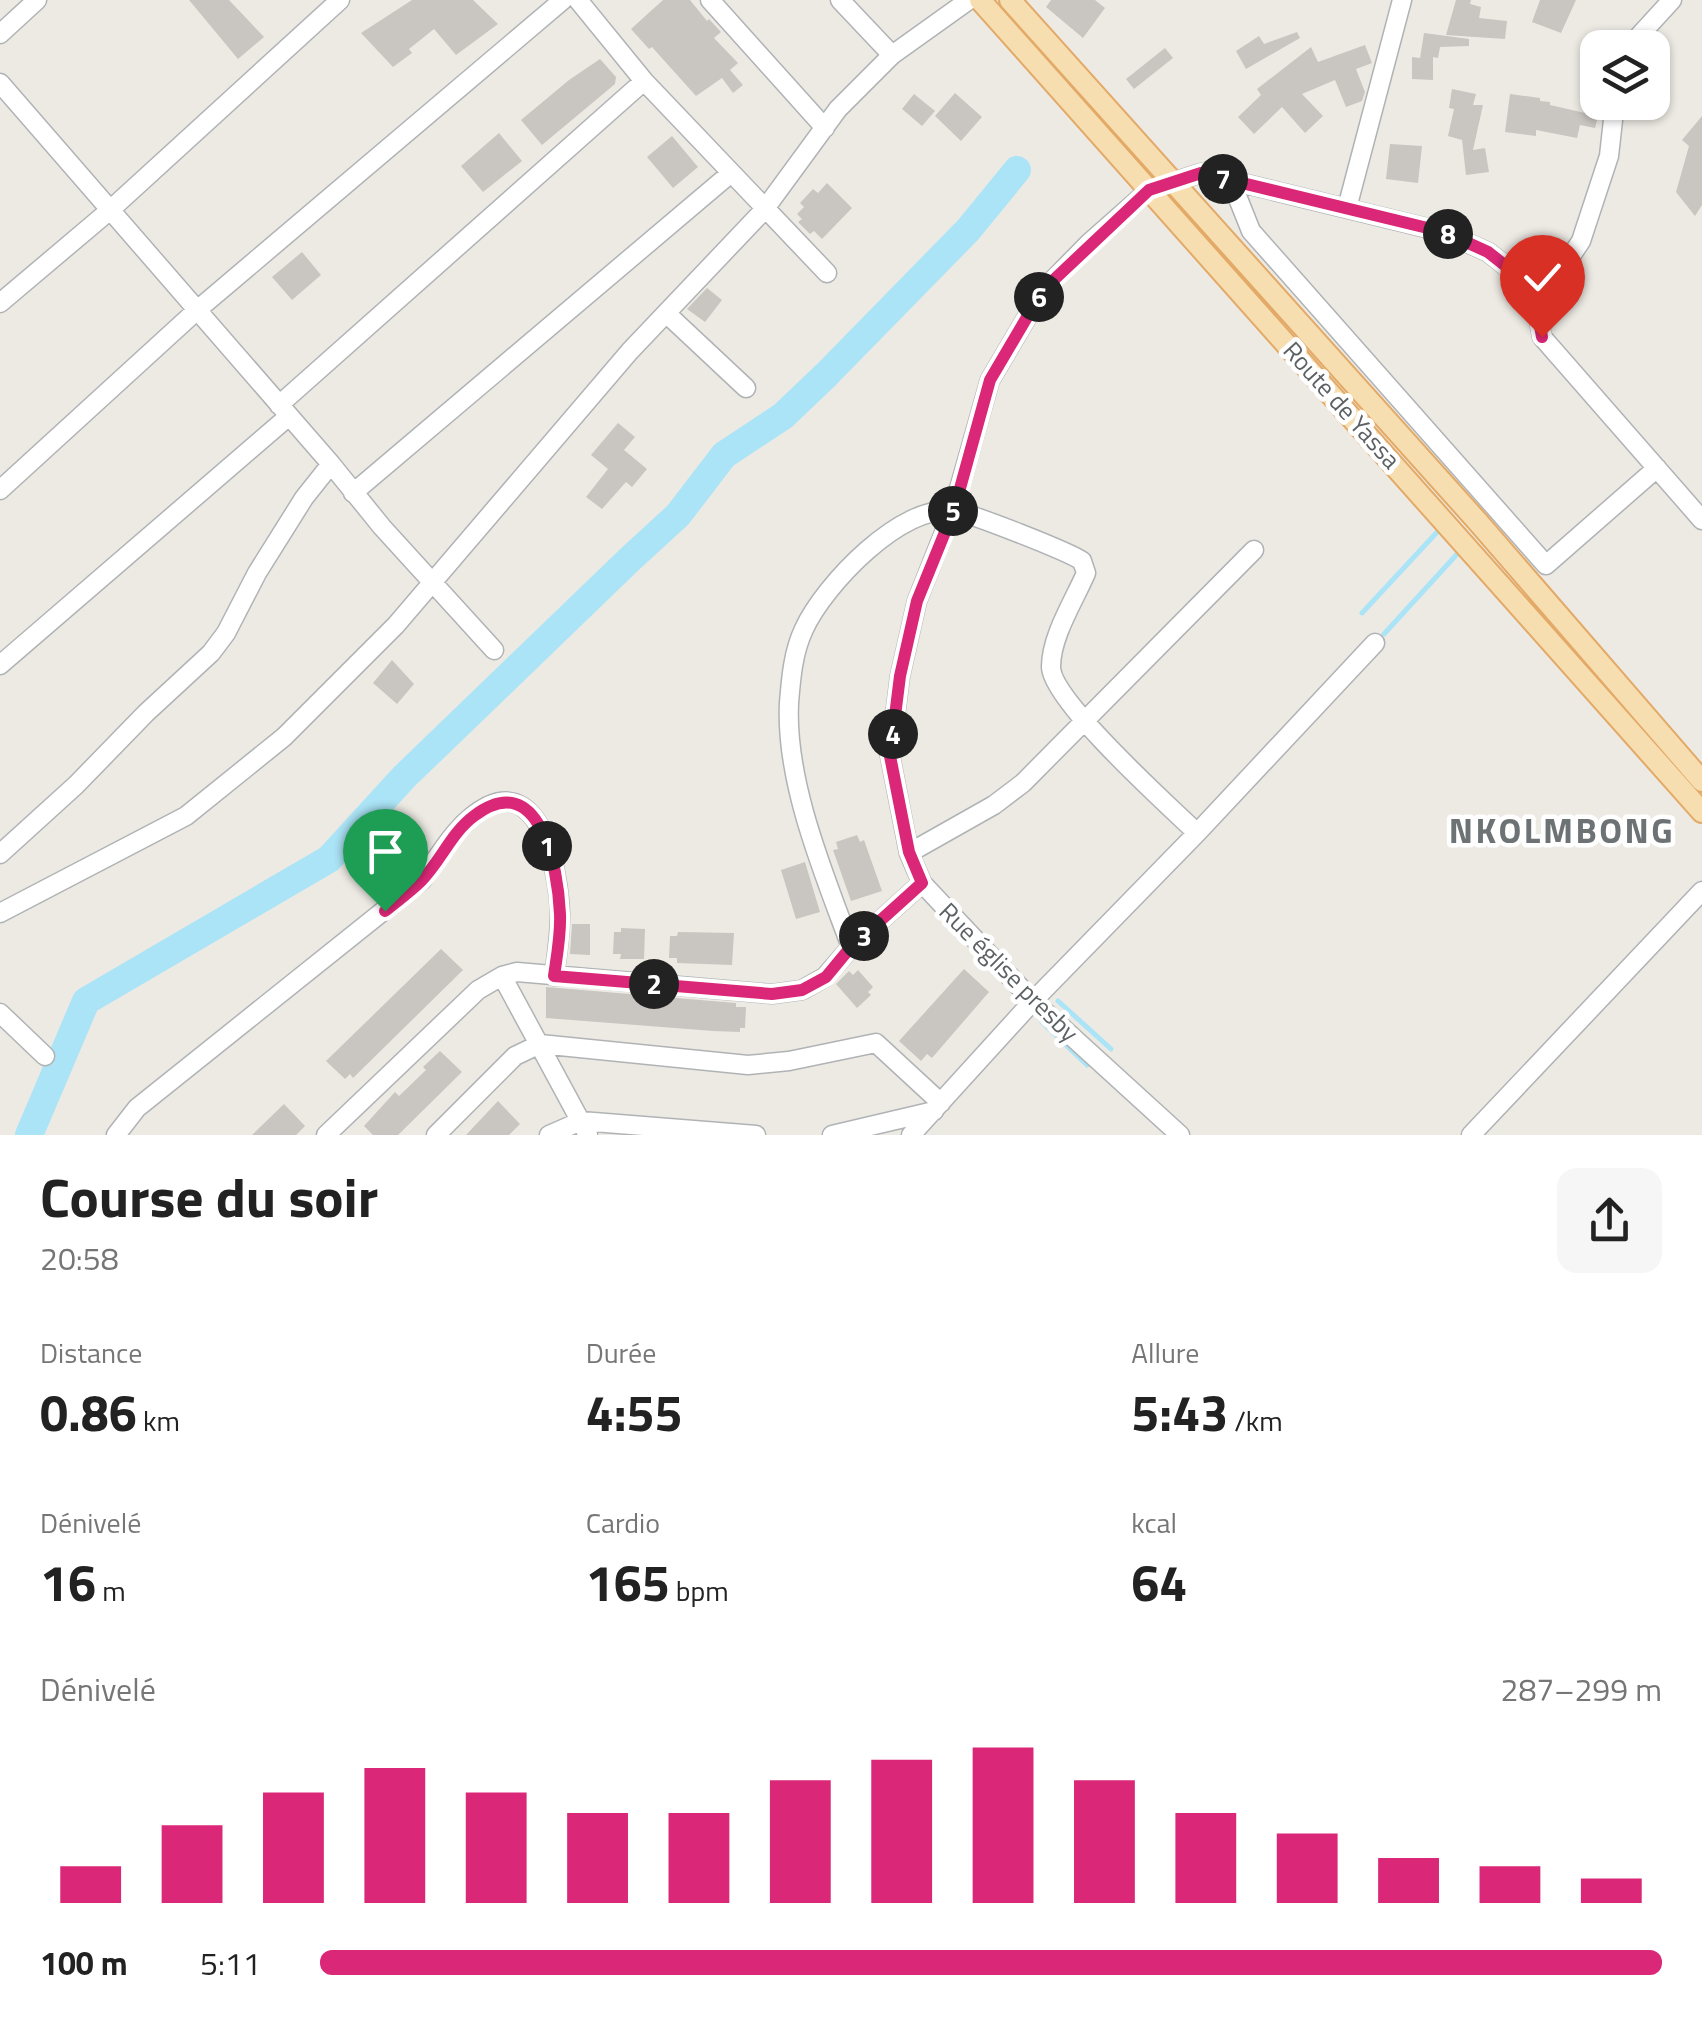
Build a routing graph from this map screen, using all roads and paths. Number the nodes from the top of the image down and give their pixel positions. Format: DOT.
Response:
graph roads {
  1 [pos="37,0"];
  2 [pos="340,0"];
  3 [pos="564,0"];
  4 [pos="578,0"];
  5 [pos="710,0"];
  6 [pos="840,0"];
  7 [pos="969,0"];
  8 [pos="980,0"];
  9 [pos="1402,0"];
  10 [pos="1672,0"];
  11 [pos="1007,4"];
  12 [pos="1644,30"];
  13 [pos="0,34"];
  14 [pos="892,55"];
  15 [pos="644,81"];
  16 [pos="0,83"];
  17 [pos="1613,120"];
  18 [pos="825,128"];
  19 [pos="730,173"];
  20 [pos="1174,180"];
  21 [pos="1231,181"];
  22 [pos="1149,190"];
  23 [pos="1348,208"];
  24 [pos="764,210"];
  25 [pos="108,211"];
  26 [pos="828,273"];
  27 [pos="1535,298"];
  28 [pos="0,303"];
  29 [pos="196,311"];
  30 [pos="667,314"];
  31 [pos="746,388"];
  32 [pos="284,411"];
  33 [pos="332,464"];
  34 [pos="1657,468"];
  35 [pos="0,490"];
  36 [pos="353,493"];
  37 [pos="954,510"];
  38 [pos="1702,520"];
  39 [pos="1478,522"];
  40 [pos="1461,538"];
  41 [pos="1254,550"];
  42 [pos="432,580"];
  43 [pos="1375,643"];
  44 [pos="494,650"];
  45 [pos="0,666"];
  46 [pos="1085,720"];
  47 [pos="1702,781"];
  48 [pos="1702,812"];
  49 [pos="1197,834"];
  50 [pos="909,852"];
  51 [pos="0,854"];
  52 [pos="922,883"];
  53 [pos="1702,892"];
  54 [pos="0,913"];
  55 [pos="850,948"];
  56 [pos="502,976"];
  57 [pos="554,976"];
  58 [pos="1033,1001"];
  59 [pos="0,1014"];
  60 [pos="540,1044"];
  61 [pos="45,1056"];
  62 [pos="938,1107"];
  63 [pos="584,1128"];
  64 [pos="116,1135"];
  65 [pos="326,1135"];
  66 [pos="436,1135"];
  67 [pos="549,1135"];
  68 [pos="756,1135"];
  69 [pos="832,1135"];
  70 [pos="912,1135"];
  71 [pos="1180,1135"];
  72 [pos="1472,1135"];
  1 -- 13 [label="street"];
  2 -- 25 [label="street"];
  3 -- 29 [label="street"];
  4 -- 15 [label="street"];
  5 -- 18 [label="street"];
  6 -- 14 [label="street"];
  7 -- 14 [label="street"];
  8 -- 11 [label="main road, Route de Yassa"];
  9 -- 23 [label="street"];
  10 -- 12 [label="street"];
  11 -- 20 [label="main road, Route de Yassa"];
  11 -- 22 [label="main road, Route de Yassa"];
  14 -- 18 [label="street"];
  15 -- 19 [label="street"];
  15 -- 32 [label="street"];
  16 -- 25 [label="street"];
  17 -- 27 [label="street"];
  18 -- 24 [label="street"];
  19 -- 24 [label="street"];
  19 -- 36 [label="street"];
  20 -- 21 [label="street"];
  20 -- 22 [label="street"];
  20 -- 39 [label="main road, Route de Yassa"];
  21 -- 23 [label="street"];
  21 -- 34 [label="street"];
  22 -- 37 [label="street, Rue église presby"];
  22 -- 40 [label="main road, Route de Yassa"];
  23 -- 27 [label="street"];
  24 -- 26 [label="street"];
  24 -- 30 [label="street"];
  25 -- 28 [label="street"];
  25 -- 29 [label="street"];
  27 -- 34 [label="street"];
  29 -- 32 [label="street"];
  29 -- 35 [label="street"];
  30 -- 31 [label="street"];
  30 -- 42 [label="street"];
  32 -- 33 [label="street"];
  32 -- 45 [label="street"];
  33 -- 36 [label="street"];
  33 -- 51 [label="street"];
  34 -- 38 [label="street"];
  36 -- 42 [label="street"];
  37 -- 46 [label="street"];
  37 -- 50 [label="street, Rue église presby"];
  37 -- 55 [label="street"];
  39 -- 40 [label="main road"];
  39 -- 47 [label="main road, Route de Yassa"];
  40 -- 48 [label="main road, Route de Yassa"];
  41 -- 46 [label="street"];
  42 -- 44 [label="street"];
  42 -- 54 [label="street"];
  43 -- 49 [label="street"];
  46 -- 49 [label="street"];
  46 -- 50 [label="street"];
  49 -- 58 [label="street"];
  50 -- 52 [label="street, Rue église presby"];
  52 -- 55 [label="street"];
  52 -- 58 [label="street, Rue église presby"];
  53 -- 72 [label="street"];
  55 -- 57 [label="street"];
  56 -- 57 [label="street"];
  56 -- 60 [label="street"];
  56 -- 65 [label="street"];
  57 -- 64 [label="street"];
  58 -- 62 [label="street"];
  58 -- 71 [label="street, Rue église presby"];
  59 -- 61 [label="street"];
  60 -- 62 [label="street"];
  60 -- 63 [label="street"];
  60 -- 66 [label="street"];
  62 -- 69 [label="street"];
  62 -- 70 [label="street"];
  63 -- 67 [label="street"];
  63 -- 68 [label="street"];
}
